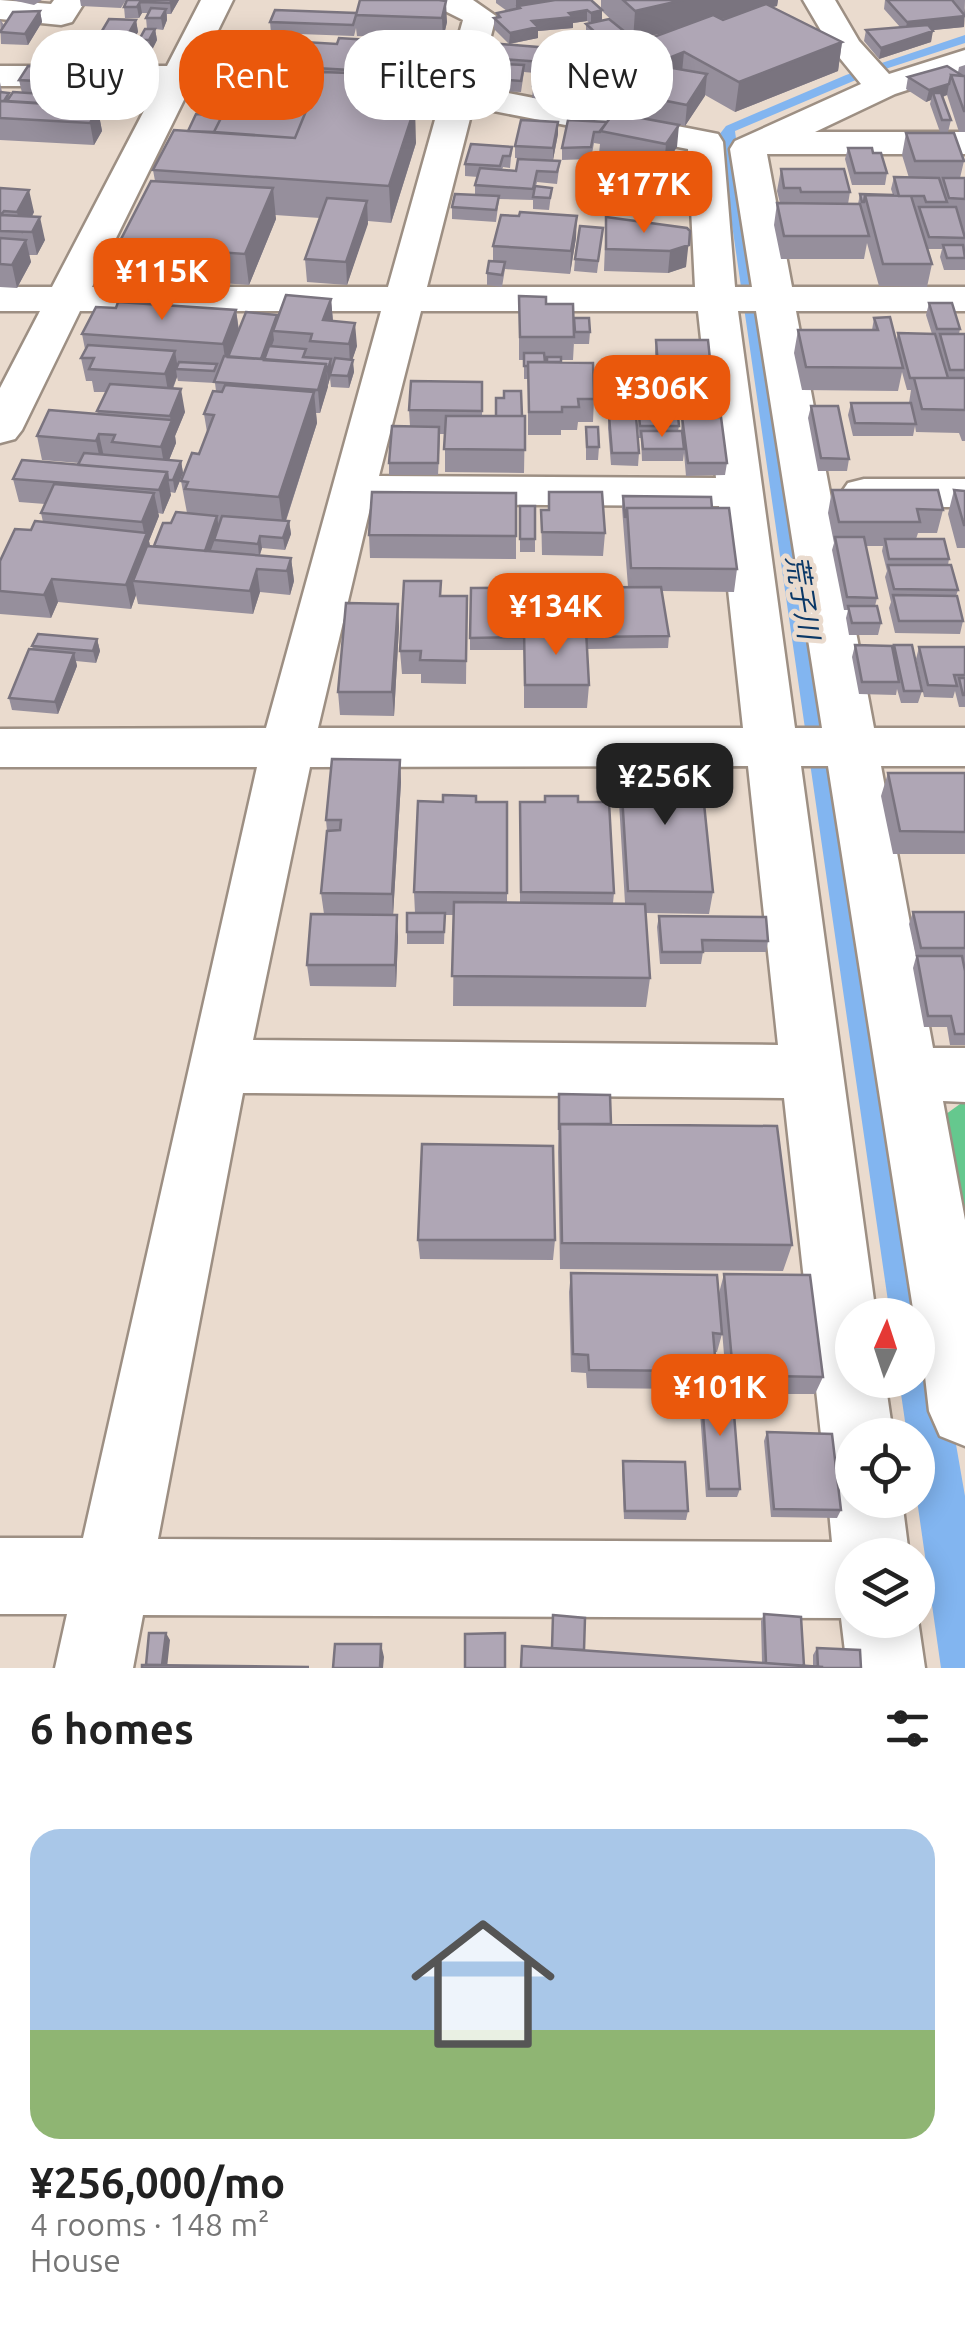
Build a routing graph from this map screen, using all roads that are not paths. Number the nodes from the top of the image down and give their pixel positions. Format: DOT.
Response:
graph roads {
  1 [pos="217,0"];
  2 [pos="448,0"];
  3 [pos="832,2"];
  4 [pos="66,8"];
  5 [pos="0,9"];
  6 [pos="202,30"];
  7 [pos="476,30"];
  8 [pos="965,60"];
  9 [pos="12,76"];
  10 [pos="179,76"];
  11 [pos="179,78"];
  12 [pos="872,78"];
  13 [pos="511,104"];
  14 [pos="453,120"];
  15 [pos="761,142"];
  16 [pos="965,143"];
  17 [pos="747,297"];
  18 [pos="407,298"];
  19 [pos="0,299"];
  20 [pos="66,299"];
  21 [pos="965,299"];
  22 [pos="0,430"];
  23 [pos="352,490"];
  24 [pos="740,492"];
  25 [pos="806,492"];
  26 [pos="965,493"];
  27 [pos="781,747"];
  28 [pos="847,747"];
  29 [pos="965,747"];
  30 [pos="0,748"];
  31 [pos="287,748"];
  32 [pos="217,1066"];
  33 [pos="814,1072"];
  34 [pos="937,1074"];
  35 [pos="965,1411"];
  36 [pos="855,1418"];
  37 [pos="114,1574"];
  38 [pos="0,1576"];
  39 [pos="835,1580"];
  40 [pos="882,1638"];
  41 [pos="94,1668"];
  42 [pos="886,1668"];
  1 -- 6 [label="street"];
  2 -- 7 [label="street"];
  3 -- 12 [label="street"];
  4 -- 5 [label="street"];
  4 -- 9 [label="street"];
  8 -- 12 [label="street"];
  9 -- 10 [label="street"];
  11 -- 20 [label="street"];
  12 -- 15 [label="street"];
  13 -- 17 [label="street"];
  14 -- 18 [label="street"];
  15 -- 16 [label="street"];
  15 -- 17 [label="street"];
  17 -- 18 [label="street"];
  17 -- 21 [label="street"];
  17 -- 24 [label="street"];
  17 -- 25 [label="street"];
  18 -- 20 [label="street"];
  18 -- 23 [label="street"];
  19 -- 20 [label="street"];
  20 -- 22 [label="street"];
  23 -- 24 [label="street"];
  23 -- 31 [label="street"];
  24 -- 27 [label="street"];
  25 -- 26 [label="street"];
  25 -- 28 [label="street"];
  27 -- 28 [label="street"];
  27 -- 31 [label="street"];
  27 -- 33 [label="street"];
  28 -- 29 [label="street"];
  28 -- 34 [label="street"];
  30 -- 31 [label="street"];
  31 -- 32 [label="street"];
  32 -- 33 [label="street"];
  32 -- 37 [label="street"];
  33 -- 36 [label="street"];
  34 -- 35 [label="street"];
  37 -- 38 [label="street"];
  37 -- 39 [label="street"];
  37 -- 41 [label="street"];
  40 -- 42 [label="street"];
}
